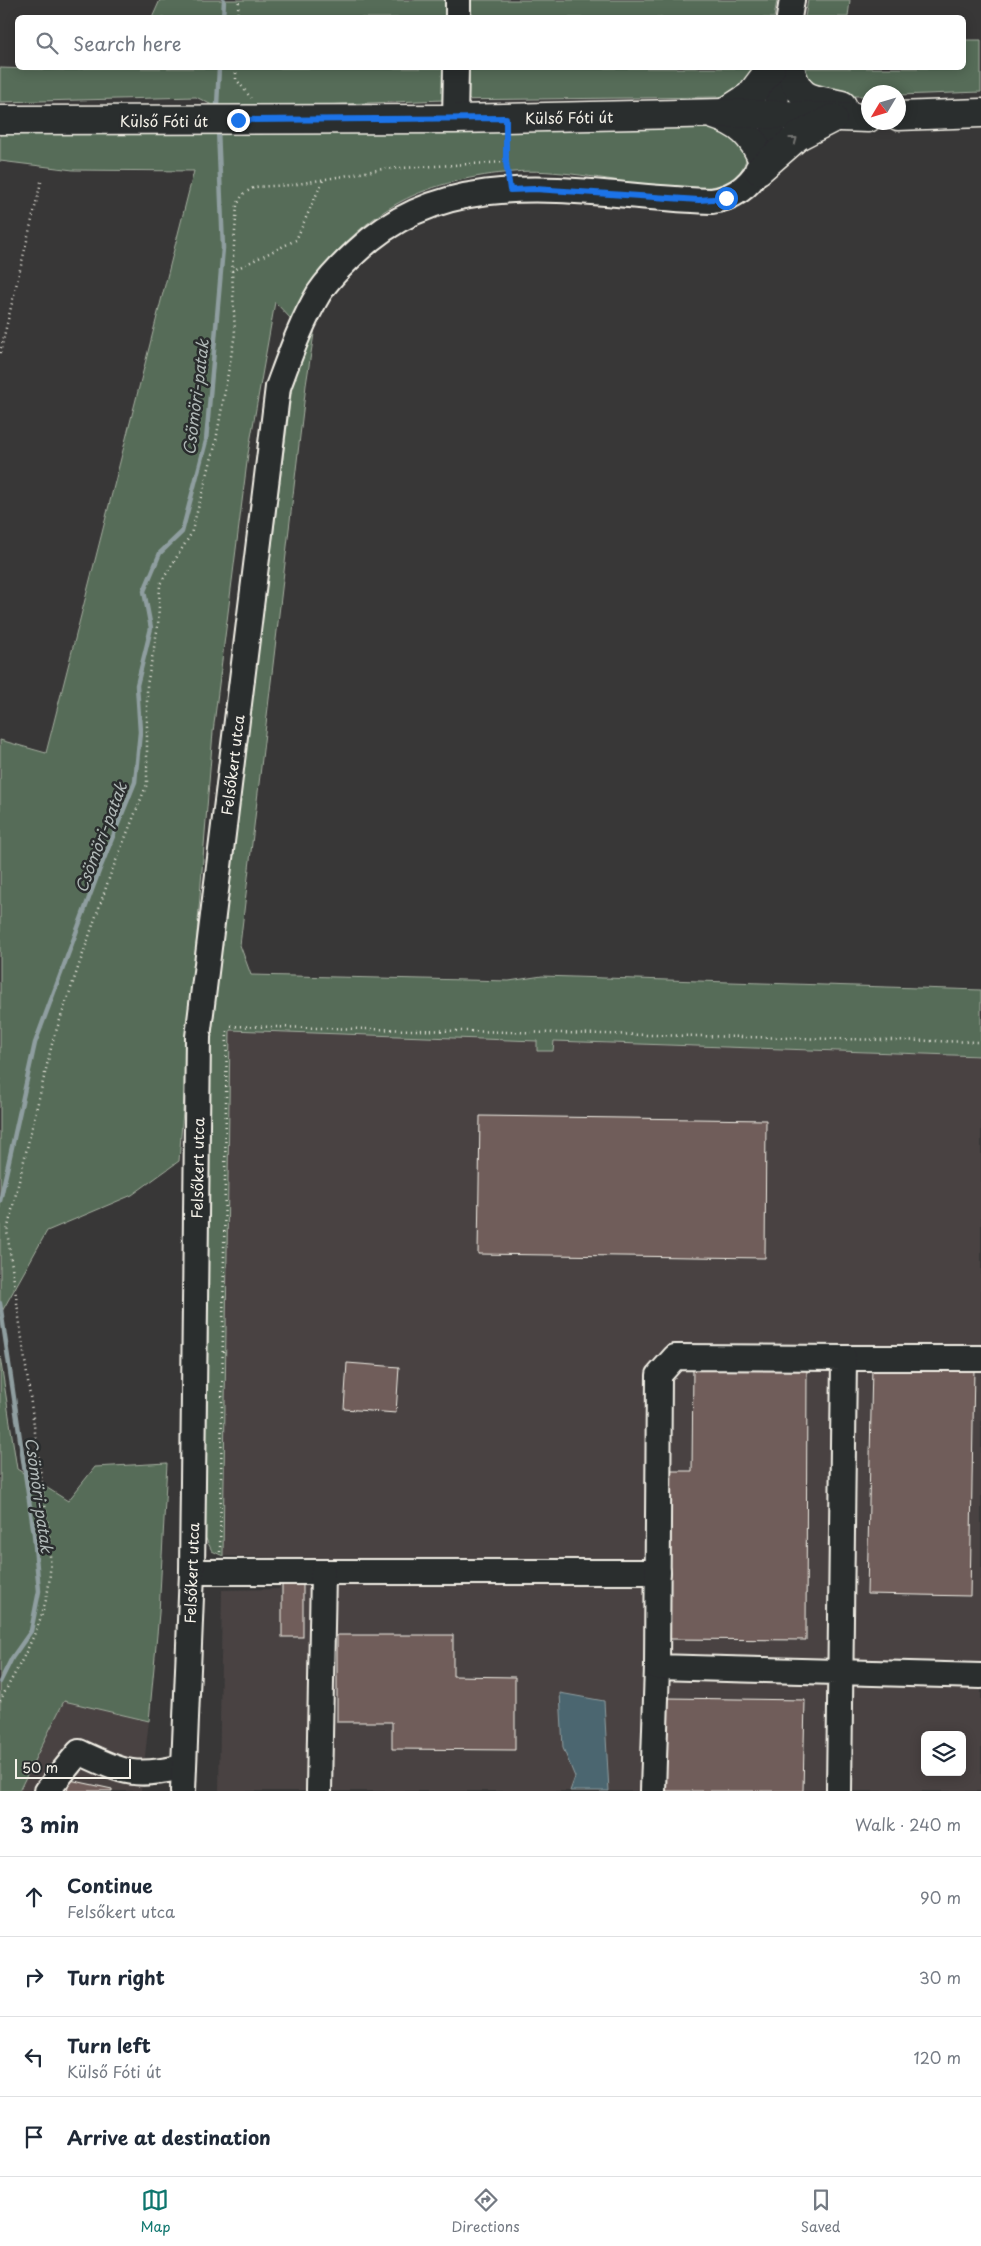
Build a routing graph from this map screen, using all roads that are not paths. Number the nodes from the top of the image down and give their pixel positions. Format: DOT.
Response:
graph roads {
  1 [pos="458,0"];
  2 [pos="792,0"];
  3 [pos="458,15"];
  4 [pos="789,15"];
  5 [pos="456,70"];
  6 [pos="770,70"];
  7 [pos="780,70"];
  8 [pos="791,70"];
  9 [pos="981,112"];
  10 [pos="717,113"];
  11 [pos="861,114"];
  12 [pos="774,115"];
  13 [pos="906,116"];
  14 [pos="834,118"];
  15 [pos="861,118"];
  16 [pos="455,119"];
  17 [pos="0,120"];
  18 [pos="761,165"];
  19 [pos="844,1358"];
  20 [pos="981,1358"];
  21 [pos="192,1572"];
  22 [pos="323,1572"];
  23 [pos="658,1572"];
  24 [pos="657,1667"];
  25 [pos="841,1672"];
  26 [pos="981,1676"];
  27 [pos="183,1768"];
  28 [pos="47,1791"];
  29 [pos="183,1791"];
  30 [pos="319,1791"];
  31 [pos="653,1791"];
  32 [pos="839,1791"];
  1 -- 3 [label="street"];
  2 -- 4 [label="street"];
  5 -- 16 [label="street"];
  6 -- 10 [label="main road"];
  7 -- 12 [label="street, Felsőkert utca"];
  8 -- 11 [label="main road"];
  9 -- 13 [label="main road"];
  10 -- 12 [label="main road, Külső Fóti út"];
  10 -- 16 [label="main road, Külső Fóti út"];
  10 -- 18 [label="main road"];
  12 -- 14 [label="main road, Külső Fóti út"];
  12 -- 18 [label="street, Felsőkert utca"];
  14 -- 15 [label="main road, Külső Fóti út"];
  18 -- 14 [label="main road, one-way"];
  16 -- 17 [label="main road, Külső Fóti út"];
  18 -- 21 [label="street, Felsőkert utca"];
  19 -- 20 [label="street"];
  19 -- 23 [label="street"];
  19 -- 25 [label="street"];
  21 -- 22 [label="street"];
  21 -- 27 [label="street, Felsőkert utca"];
  22 -- 23 [label="street"];
  22 -- 30 [label="street"];
  23 -- 24 [label="street"];
  24 -- 25 [label="street"];
  24 -- 31 [label="street"];
  25 -- 26 [label="street"];
  25 -- 32 [label="street"];
  27 -- 28 [label="street"];
  27 -- 29 [label="street, Felsőkert utca"];
}
